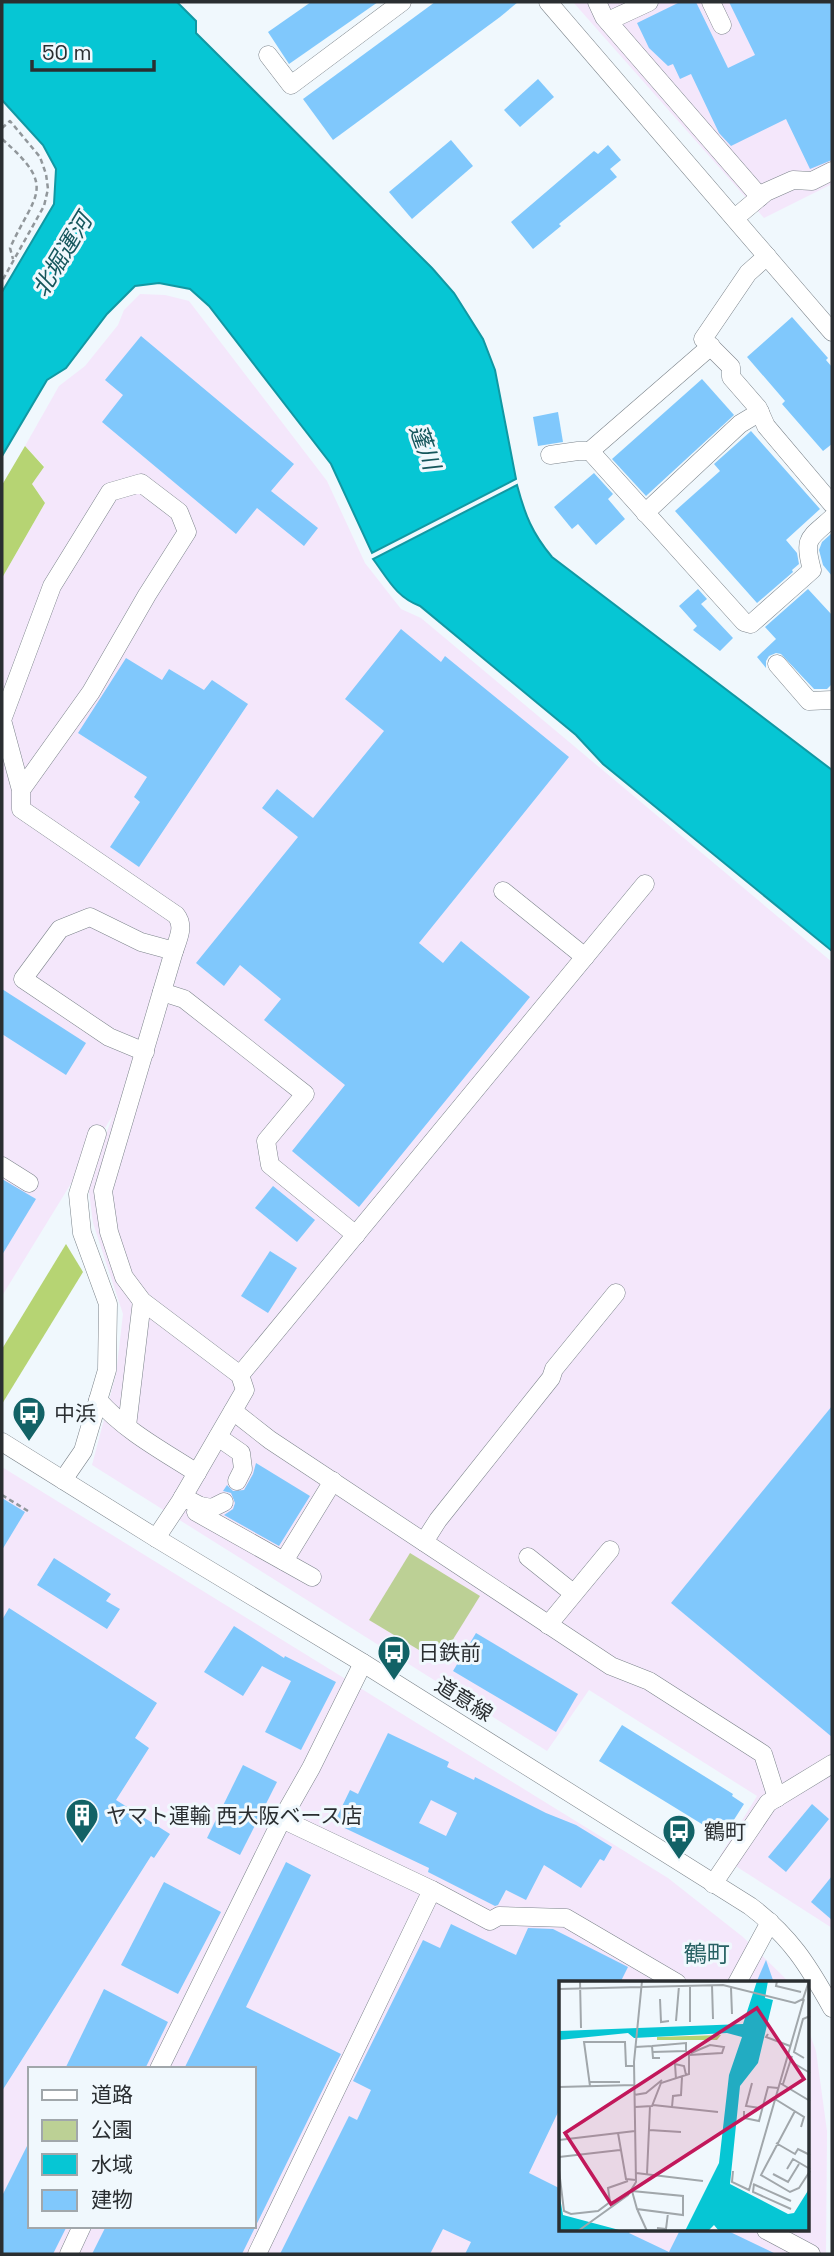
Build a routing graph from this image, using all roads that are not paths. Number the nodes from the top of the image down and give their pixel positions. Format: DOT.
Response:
graph roads {
  1 [pos="402,2"];
  2 [pos="548,2"];
  3 [pos="597,2"];
  4 [pos="649,2"];
  5 [pos="711,2"];
  6 [pos="608,21"];
  7 [pos="722,25"];
  8 [pos="268,55"];
  9 [pos="832,171"];
  10 [pos="760,197"];
  11 [pos="735,218"];
  12 [pos="767,256"];
  13 [pos="832,332"];
  14 [pos="711,346"];
  15 [pos="760,412"];
  16 [pos="590,451"];
  17 [pos="550,454"];
  18 [pos="832,504"];
  19 [pos="645,513"];
  20 [pos="832,518"];
  21 [pos="777,664"];
  22 [pos="832,700"];
  23 [pos="21,790"];
  24 [pos="645,884"];
  25 [pos="503,891"];
  26 [pos="174,951"];
  27 [pos="585,957"];
  28 [pos="162,992"];
  29 [pos="145,1052"];
  30 [pos="97,1134"];
  31 [pos="2,1166"];
  32 [pos="29,1183"];
  33 [pos="356,1235"];
  34 [pos="616,1293"];
  35 [pos="142,1301"];
  36 [pos="240,1375"];
  37 [pos="98,1400"];
  38 [pos="233,1411"];
  39 [pos="127,1426"];
  40 [pos="218,1437"];
  41 [pos="2,1442"];
  42 [pos="197,1473"];
  43 [pos="63,1480"];
  44 [pos="333,1480"];
  45 [pos="237,1481"];
  46 [pos="183,1497"];
  47 [pos="224,1502"];
  48 [pos="200,1506"];
  49 [pos="156,1538"];
  50 [pos="424,1542"];
  51 [pos="610,1550"];
  52 [pos="528,1557"];
  53 [pos="284,1561"];
  54 [pos="312,1577"];
  55 [pos="573,1593"];
  56 [pos="548,1625"];
  57 [pos="363,1663"];
  58 [pos="832,1765"];
  59 [pos="777,1798"];
  60 [pos="282,1819"];
  61 [pos="713,1884"];
  62 [pos="432,1890"];
  63 [pos="770,1922"];
  64 [pos="674,1981"];
  65 [pos="738,1981"];
  66 [pos="832,2008"];
  67 [pos="160,2067"];
  68 [pos="81,2228"];
  69 [pos="770,2232"];
  70 [pos="69,2254"];
  71 [pos="257,2254"];
  72 [pos="811,2254"];
  1 -- 8 [label="street"];
  2 -- 11 [label="street"];
  3 -- 6 [label="street"];
  4 -- 6 [label="street"];
  5 -- 7 [label="street"];
  6 -- 10 [label="street"];
  9 -- 10 [label="street"];
  10 -- 11 [label="street"];
  11 -- 12 [label="street"];
  12 -- 13 [label="street"];
  12 -- 14 [label="street"];
  14 -- 15 [label="street"];
  14 -- 16 [label="street"];
  15 -- 18 [label="street"];
  15 -- 19 [label="street"];
  16 -- 17 [label="street"];
  16 -- 19 [label="street"];
  19 -- 20 [label="street"];
  21 -- 22 [label="street"];
  23 -- 23 [label="street"];
  23 -- 26 [label="street"];
  24 -- 27 [label="street"];
  25 -- 27 [label="street"];
  26 -- 28 [label="street"];
  26 -- 29 [label="street"];
  27 -- 33 [label="street"];
  28 -- 29 [label="street"];
  28 -- 33 [label="street"];
  29 -- 35 [label="street"];
  30 -- 37 [label="street"];
  31 -- 32 [label="street"];
  33 -- 36 [label="street"];
  34 -- 50 [label="street"];
  35 -- 36 [label="street"];
  35 -- 39 [label="street"];
  36 -- 38 [label="street"];
  37 -- 39 [label="street"];
  37 -- 43 [label="street"];
  38 -- 40 [label="street"];
  38 -- 44 [label="street"];
  39 -- 42 [label="street"];
  40 -- 42 [label="street"];
  40 -- 45 [label="street"];
  41 -- 43 [label="street, 道意線"];
  42 -- 46 [label="street"];
  43 -- 49 [label="street, 道意線"];
  44 -- 50 [label="street"];
  44 -- 53 [label="street"];
  46 -- 48 [label="street"];
  46 -- 49 [label="street"];
  47 -- 48 [label="street"];
  48 -- 53 [label="street"];
  49 -- 57 [label="street, 道意線"];
  50 -- 56 [label="street"];
  51 -- 55 [label="street"];
  52 -- 55 [label="street"];
  53 -- 54 [label="street"];
  55 -- 56 [label="street"];
  56 -- 59 [label="street"];
  57 -- 60 [label="street"];
  57 -- 61 [label="street, 道意線"];
  58 -- 59 [label="street"];
  59 -- 61 [label="street"];
  60 -- 62 [label="street"];
  60 -- 67 [label="street"];
  61 -- 63 [label="street, 道意線"];
  62 -- 64 [label="street"];
  62 -- 71 [label="street"];
  63 -- 65 [label="street"];
  63 -- 66 [label="street, 道意線"];
  68 -- 70 [label="street"];
  69 -- 72 [label="street"];
}
